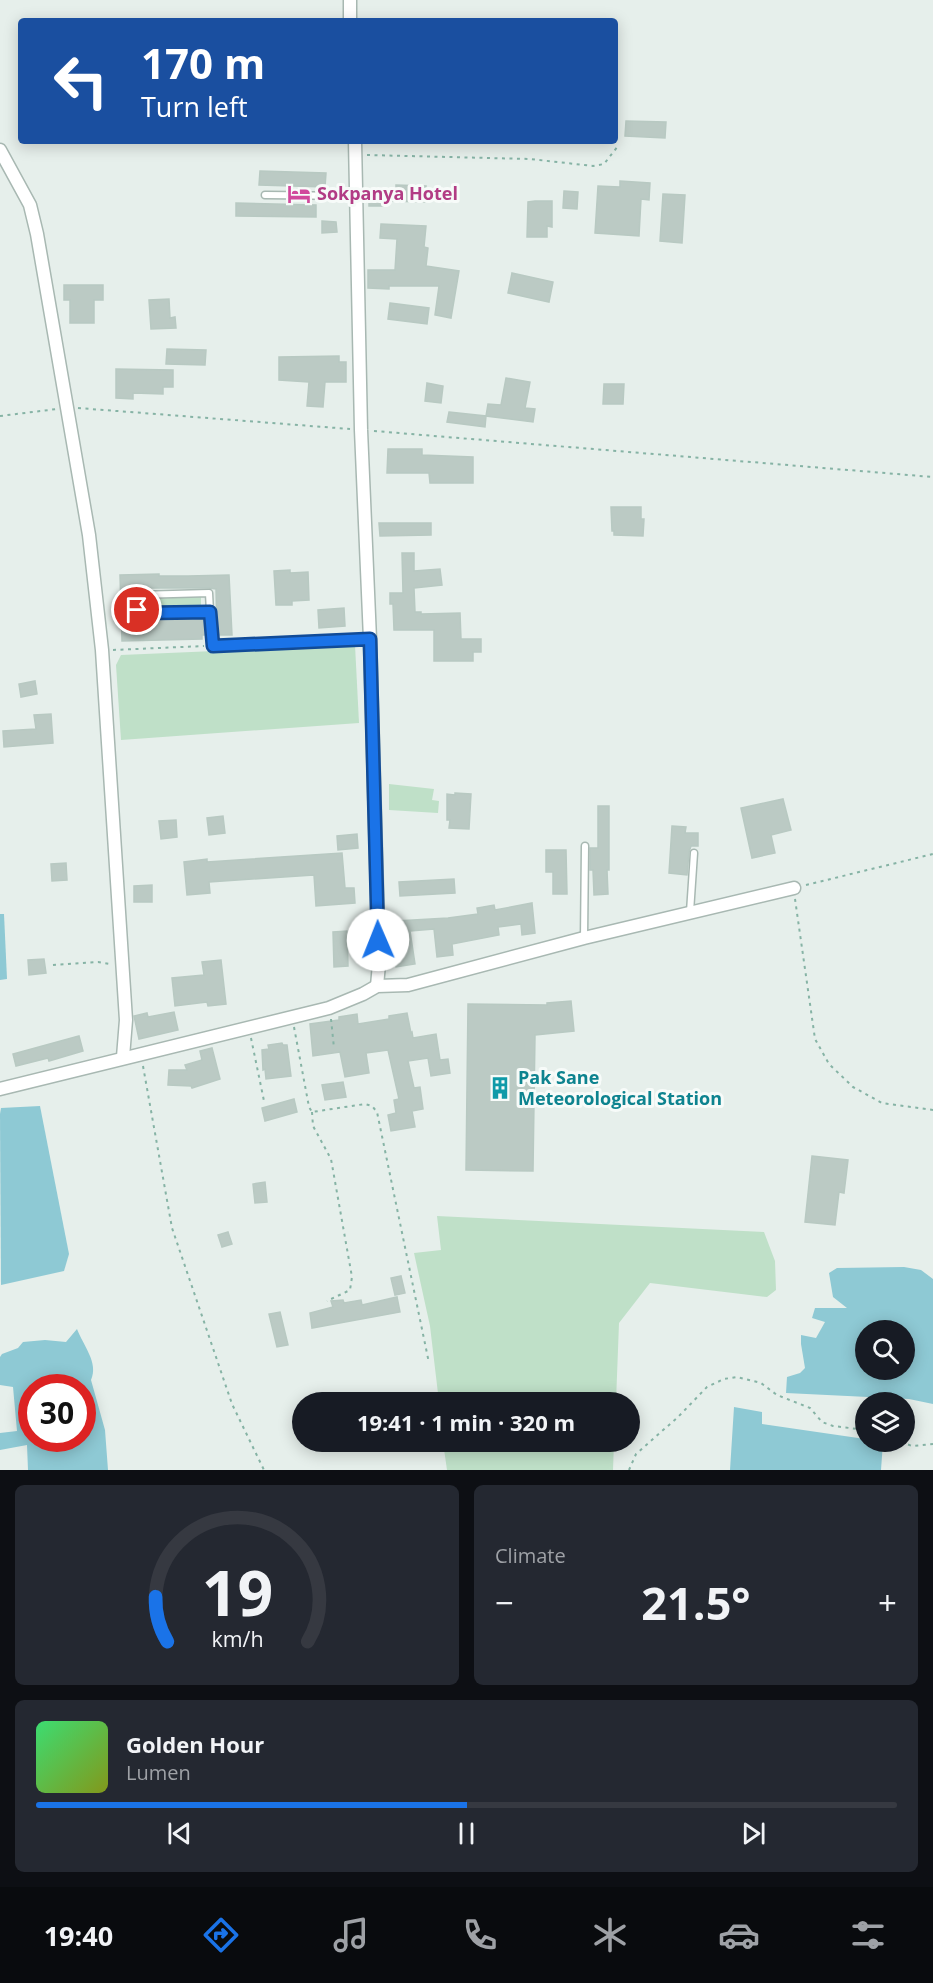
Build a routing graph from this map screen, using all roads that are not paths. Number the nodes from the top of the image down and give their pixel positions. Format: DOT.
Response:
graph roads {
  1 [pos="350,0"];
  2 [pos="350,18"];
  3 [pos="355,144"];
  4 [pos="0,150"];
  5 [pos="266,195"];
  6 [pos="357,196"];
  7 [pos="210,612"];
  8 [pos="370,639"];
  9 [pos="585,846"];
  10 [pos="694,853"];
  11 [pos="794,888"];
  12 [pos="690,913"];
  13 [pos="584,938"];
  14 [pos="377,986"];
  15 [pos="123,1057"];
  16 [pos="0,1089"];
  1 -- 2 [label="street"];
  3 -- 6 [label="street"];
  4 -- 15 [label="street"];
  5 -- 6 [label="lane"];
  6 -- 8 [label="street"];
  7 -- 7 [label="lane"];
  7 -- 8 [label="lane"];
  8 -- 14 [label="street"];
  9 -- 13 [label="lane"];
  10 -- 12 [label="lane"];
  11 -- 12 [label="street"];
  12 -- 13 [label="street"];
  13 -- 14 [label="street"];
  14 -- 15 [label="street"];
  15 -- 16 [label="street"];
}
